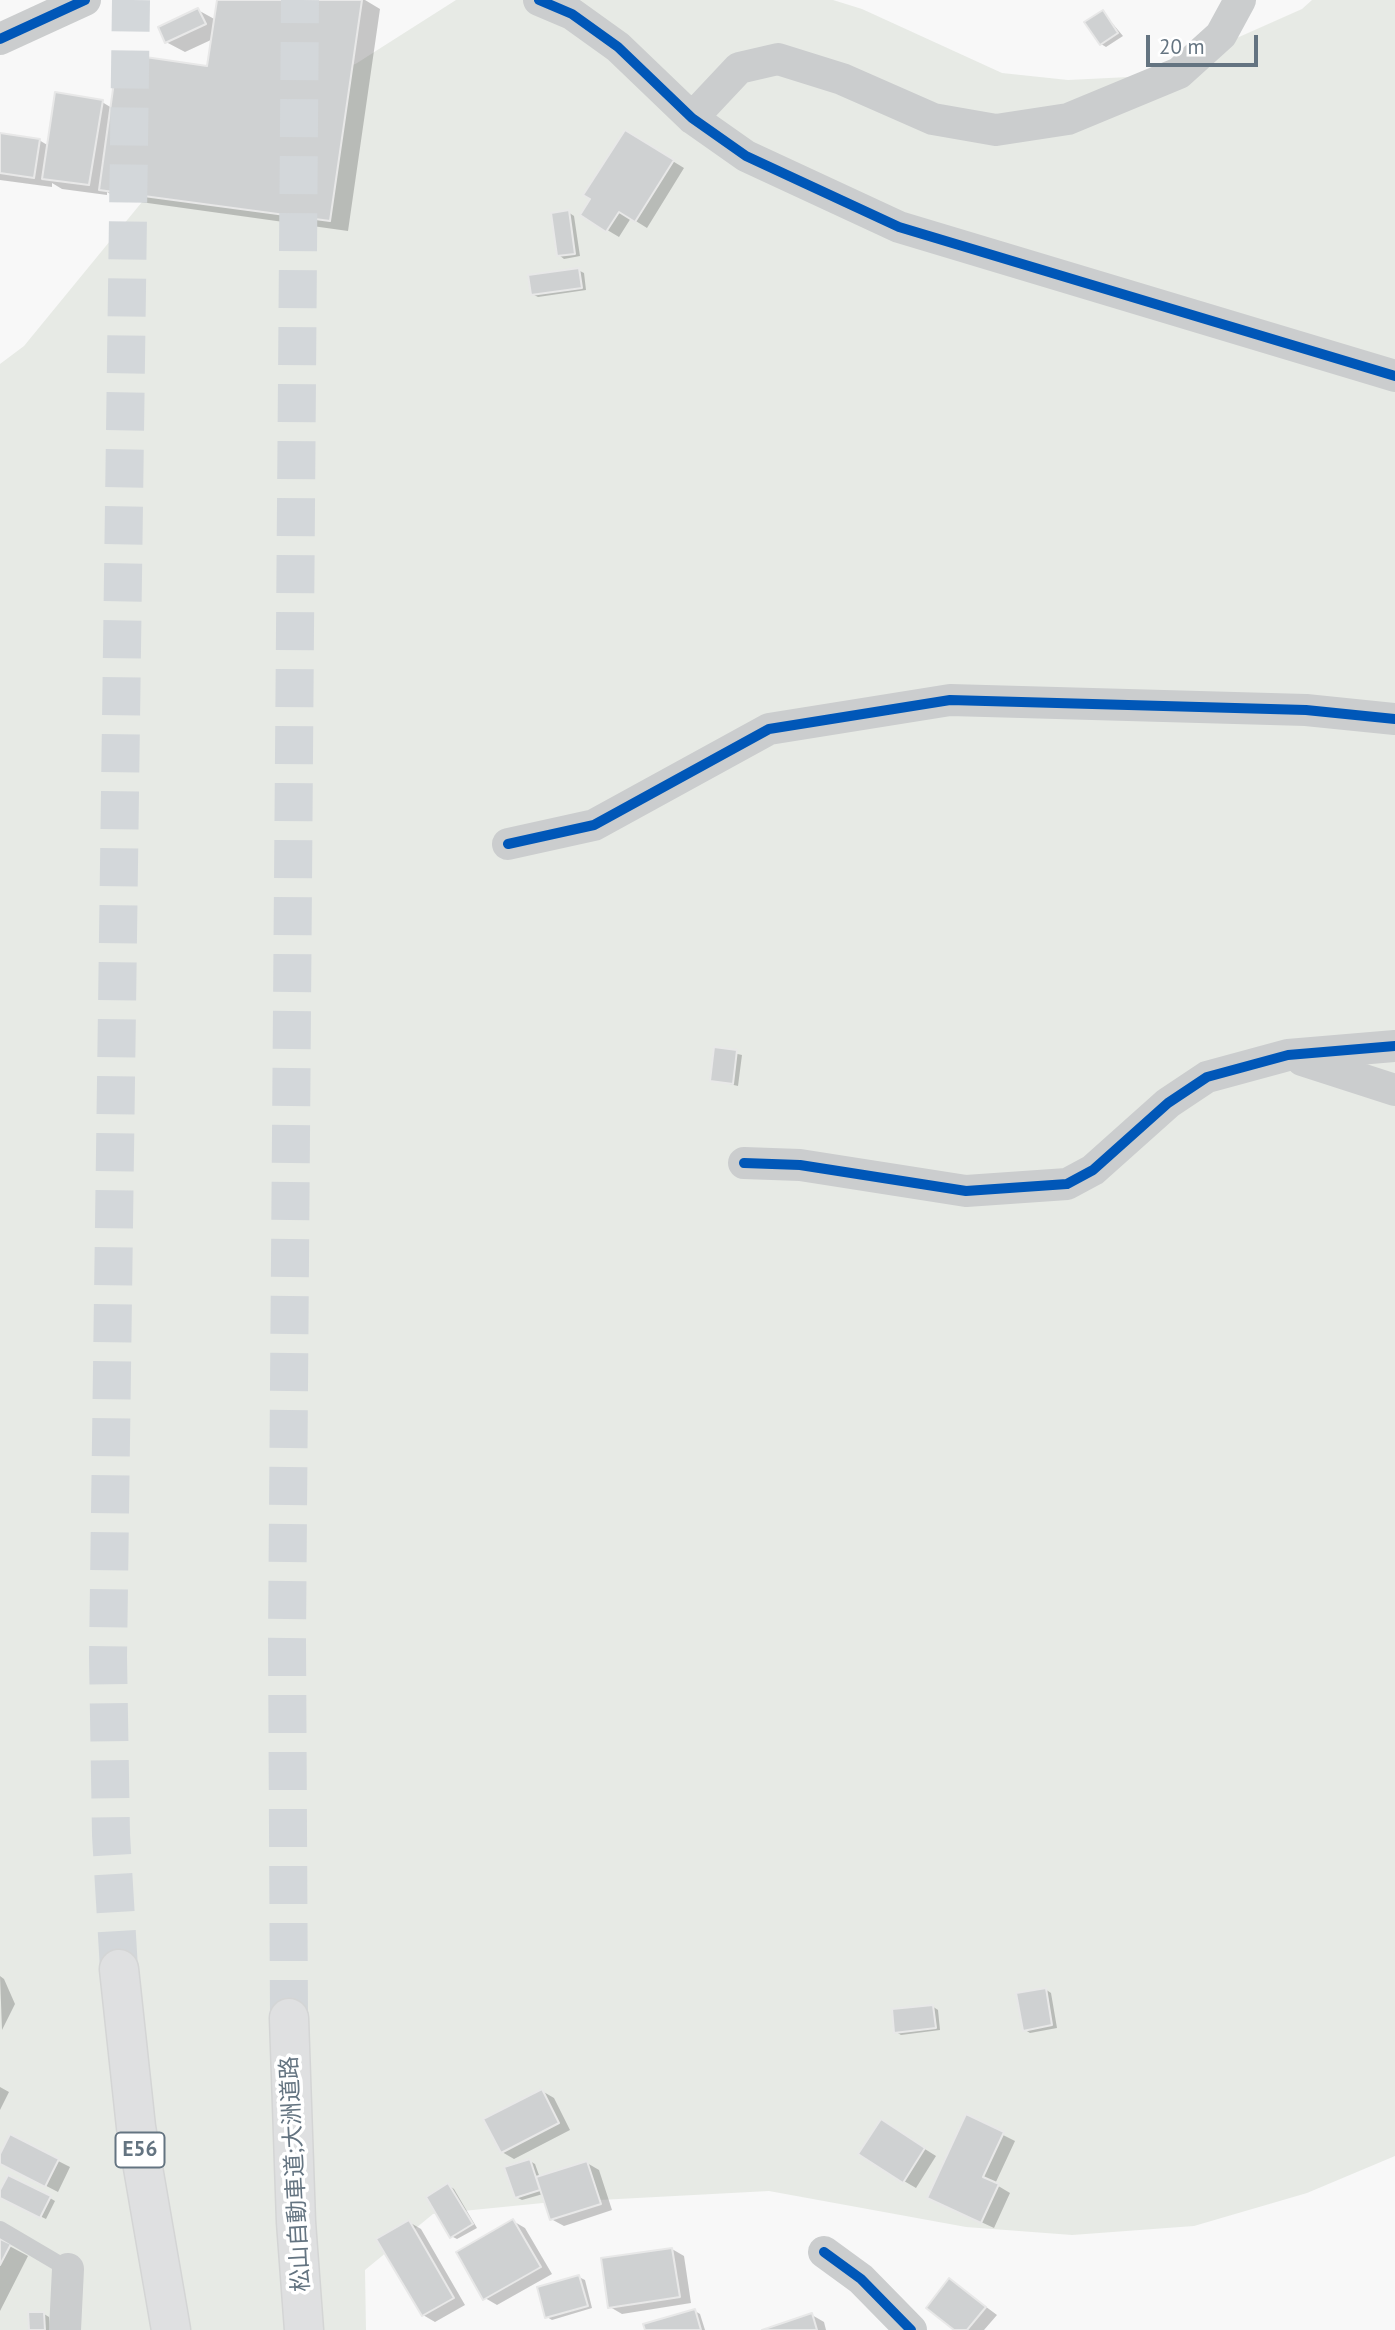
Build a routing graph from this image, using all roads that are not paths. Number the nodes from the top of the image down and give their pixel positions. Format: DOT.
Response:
graph roads {
  1 [pos="85,0"];
  2 [pos="539,0"];
  3 [pos="1240,0"];
  4 [pos="0,39"];
  5 [pos="692,118"];
  6 [pos="1395,376"];
  7 [pos="1395,719"];
  8 [pos="508,844"];
  9 [pos="1395,1046"];
  10 [pos="1288,1055"];
  11 [pos="1395,1090"];
  12 [pos="744,1163"];
  13 [pos="118,1969"];
  14 [pos="289,2018"];
  15 [pos="0,2229"];
  16 [pos="824,2252"];
  17 [pos="68,2269"];
  18 [pos="65,2330"];
  19 [pos="171,2330"];
  20 [pos="304,2330"];
  21 [pos="911,2330"];
  1 -- 4 [label="street"];
  2 -- 5 [label="street"];
  3 -- 5 [label="street"];
  5 -- 6 [label="street"];
  7 -- 8 [label="street"];
  9 -- 10 [label="street"];
  10 -- 11 [label="street"];
  10 -- 12 [label="street"];
  13 -- 19 [label="highway, E56"];
  14 -- 20 [label="highway, 松山自動車道;大洲道路"];
  15 -- 17 [label="lane"];
  16 -- 21 [label="street"];
  17 -- 18 [label="street"];
}
